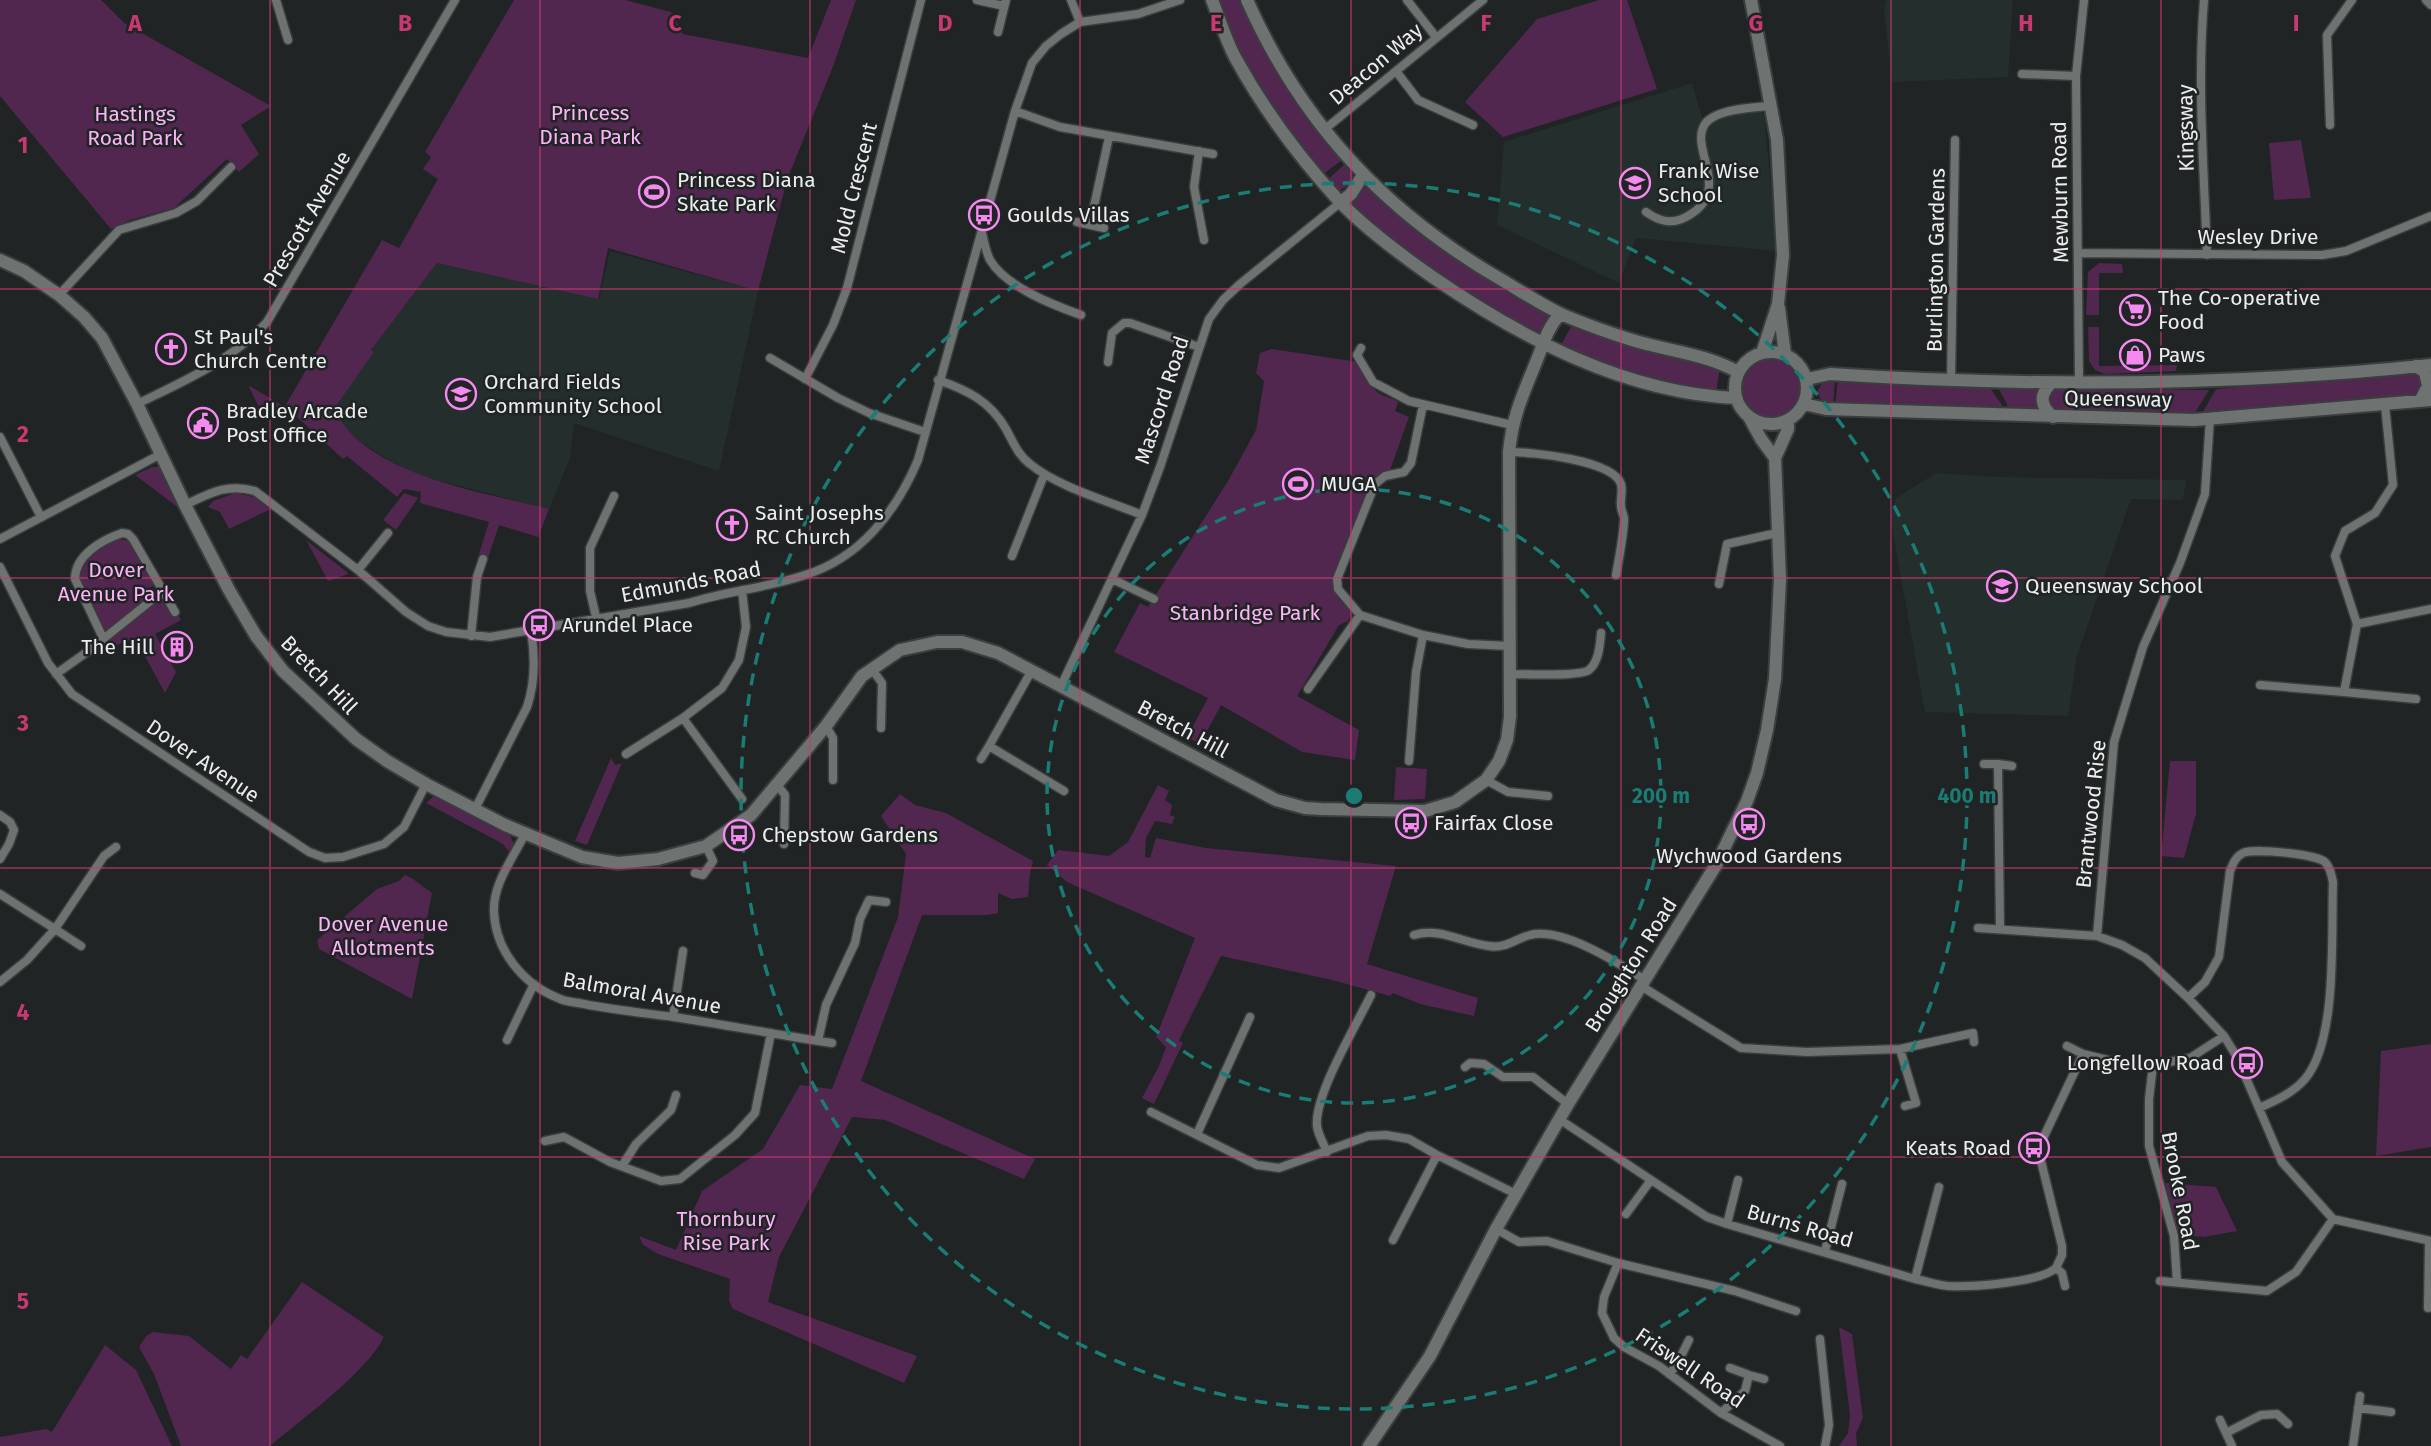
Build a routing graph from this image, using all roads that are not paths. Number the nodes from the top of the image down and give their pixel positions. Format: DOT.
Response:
graph roads {
  1 [pos="276,0"];
  2 [pos="455,0"];
  3 [pos="920,0"];
  4 [pos="977,0"];
  5 [pos="1071,0"];
  6 [pos="1180,0"];
  7 [pos="1212,0"];
  8 [pos="1247,0"];
  9 [pos="1407,0"];
  10 [pos="1483,0"];
  11 [pos="1751,0"];
  12 [pos="2084,0"];
  13 [pos="2204,0"];
  14 [pos="2351,0"];
  15 [pos="2426,0"];
  16 [pos="1005,3"];
  17 [pos="2431,5"];
  18 [pos="1080,22"];
  19 [pos="998,32"];
  20 [pos="1436,37"];
  21 [pos="288,40"];
  22 [pos="1395,71"];
  23 [pos="2022,74"];
  24 [pos="2076,76"];
  25 [pos="1772,106"];
  26 [pos="1015,111"];
  27 [pos="1473,125"];
  28 [pos="2330,125"];
  29 [pos="1325,129"];
  30 [pos="1109,136"];
  31 [pos="1955,140"];
  32 [pos="1199,151"];
  33 [pos="1213,154"];
  34 [pos="231,167"];
  35 [pos="1363,175"];
  36 [pos="1340,202"];
  37 [pos="1646,212"];
  38 [pos="2431,216"];
  39 [pos="1077,222"];
  40 [pos="1090,225"];
  41 [pos="1104,228"];
  42 [pos="981,230"];
  43 [pos="1204,240"];
  44 [pos="2078,253"];
  45 [pos="2207,255"];
  46 [pos="0,260"];
  47 [pos="60,295"];
  48 [pos="1778,304"];
  49 [pos="1560,314"];
  50 [pos="1081,315"];
  51 [pos="1543,343"];
  52 [pos="1199,347"];
  53 [pos="1762,353"];
  54 [pos="1786,354"];
  55 [pos="770,358"];
  56 [pos="1347,358"];
  57 [pos="1108,362"];
  58 [pos="2431,365"];
  59 [pos="2416,366"];
  60 [pos="1738,373"];
  61 [pos="805,379"];
  62 [pos="1807,379"];
  63 [pos="938,380"];
  64 [pos="1951,380"];
  65 [pos="2051,383"];
  66 [pos="2079,383"];
  67 [pos="1737,398"];
  68 [pos="2426,400"];
  69 [pos="137,404"];
  70 [pos="1804,404"];
  71 [pos="1423,405"];
  72 [pos="2385,405"];
  73 [pos="1749,417"];
  74 [pos="2053,417"];
  75 [pos="2210,418"];
  76 [pos="1788,420"];
  77 [pos="1512,425"];
  78 [pos="925,432"];
  79 [pos="0,437"];
  80 [pos="1509,452"];
  81 [pos="161,454"];
  82 [pos="1775,458"];
  83 [pos="1044,475"];
  84 [pos="614,496"];
  85 [pos="185,505"];
  86 [pos="1142,515"];
  87 [pos="41,517"];
  88 [pos="387,533"];
  89 [pos="1777,533"];
  90 [pos="0,539"];
  91 [pos="1012,556"];
  92 [pos="483,559"];
  93 [pos="0,567"];
  94 [pos="358,570"];
  95 [pos="1616,575"];
  96 [pos="1112,579"];
  97 [pos="1718,584"];
  98 [pos="742,590"];
  99 [pos="163,591"];
  100 [pos="1154,599"];
  101 [pos="2431,609"];
  102 [pos="175,612"];
  103 [pos="1360,615"];
  104 [pos="596,617"];
  105 [pos="2357,624"];
  106 [pos="531,631"];
  107 [pos="1601,633"];
  108 [pos="1423,635"];
  109 [pos="471,636"];
  110 [pos="103,638"];
  111 [pos="1509,646"];
  112 [pos="871,668"];
  113 [pos="1032,670"];
  114 [pos="55,674"];
  115 [pos="1510,674"];
  116 [pos="2260,685"];
  117 [pos="1061,686"];
  118 [pos="1308,689"];
  119 [pos="2344,692"];
  120 [pos="2416,699"];
  121 [pos="683,718"];
  122 [pos="826,726"];
  123 [pos="881,728"];
  124 [pos="989,746"];
  125 [pos="626,754"];
  126 [pos="981,759"];
  127 [pos="1409,761"];
  128 [pos="1984,764"];
  129 [pos="1998,764"];
  130 [pos="2012,766"];
  131 [pos="833,780"];
  132 [pos="1486,780"];
  133 [pos="426,784"];
  134 [pos="778,786"];
  135 [pos="1064,791"];
  136 [pos="1548,796"];
  137 [pos="742,799"];
  138 [pos="475,808"];
  139 [pos="0,815"];
  140 [pos="524,834"];
  141 [pos="784,844"];
  142 [pos="706,846"];
  143 [pos="116,847"];
  144 [pos="0,859"];
  145 [pos="695,873"];
  146 [pos="0,894"];
  147 [pos="886,902"];
  148 [pos="1979,928"];
  149 [pos="55,929"];
  150 [pos="2000,929"];
  151 [pos="1415,935"];
  152 [pos="2097,936"];
  153 [pos="81,946"];
  154 [pos="683,951"];
  155 [pos="0,982"];
  156 [pos="1643,983"];
  157 [pos="534,984"];
  158 [pos="1371,995"];
  159 [pos="2188,998"];
  160 [pos="673,1017"];
  161 [pos="1250,1017"];
  162 [pos="771,1033"];
  163 [pos="2224,1036"];
  164 [pos="507,1040"];
  165 [pos="818,1041"];
  166 [pos="1974,1042"];
  167 [pos="832,1043"];
  168 [pos="2067,1046"];
  169 [pos="1900,1049"];
  170 [pos="2083,1054"];
  171 [pos="2153,1065"];
  172 [pos="1465,1067"];
  173 [pos="676,1095"];
  174 [pos="1568,1104"];
  175 [pos="1905,1106"];
  176 [pos="2259,1108"];
  177 [pos="1151,1112"];
  178 [pos="1559,1119"];
  179 [pos="1197,1134"];
  180 [pos="545,1142"];
  181 [pos="1327,1152"];
  182 [pos="1437,1156"];
  183 [pos="622,1166"];
  184 [pos="1651,1180"];
  185 [pos="1738,1180"];
  186 [pos="1842,1184"];
  187 [pos="1939,1188"];
  188 [pos="1516,1194"];
  189 [pos="1626,1214"];
  190 [pos="2333,1219"];
  191 [pos="1727,1224"];
  192 [pos="1496,1229"];
  193 [pos="1393,1240"];
  194 [pos="2430,1241"];
  195 [pos="1825,1251"];
  196 [pos="1618,1263"];
  197 [pos="2056,1268"];
  198 [pos="1915,1279"];
  199 [pos="2160,1282"];
  200 [pos="2177,1282"];
  201 [pos="2065,1286"];
  202 [pos="2428,1308"];
  203 [pos="1796,1311"];
  204 [pos="1820,1339"];
  205 [pos="1689,1340"];
  206 [pos="1730,1368"];
  207 [pos="1669,1374"];
  208 [pos="1749,1375"];
  209 [pos="1765,1379"];
  210 [pos="2360,1396"];
  211 [pos="2358,1408"];
  212 [pos="2391,1412"];
  213 [pos="1721,1413"];
  214 [pos="2220,1420"];
  215 [pos="2288,1424"];
  216 [pos="2225,1433"];
  217 [pos="1369,1446"];
  218 [pos="1780,1446"];
  219 [pos="1825,1446"];
  220 [pos="2232,1446"];
  221 [pos="2353,1446"];
  1 -- 21 [label="street"];
  2 -- 69 [label="street, Prescott Avenue"];
  3 -- 61 [label="street, Mold Crescent"];
  4 -- 16 [label="street"];
  5 -- 18 [label="street"];
  6 -- 18 [label="street, Edmunds Road"];
  7 -- 36 [label="street"];
  8 -- 29 [label="street"];
  9 -- 20 [label="street"];
  10 -- 20 [label="street, Deacon Way"];
  11 -- 25 [label="street"];
  12 -- 24 [label="street, Mewburn Road"];
  13 -- 45 [label="street, Kingsway"];
  14 -- 28 [label="street"];
  15 -- 17 [label="street"];
  16 -- 19 [label="street"];
  18 -- 26 [label="street, Edmunds Road"];
  20 -- 22 [label="street, Deacon Way"];
  22 -- 27 [label="street"];
  22 -- 29 [label="street, Deacon Way"];
  23 -- 24 [label="street"];
  24 -- 44 [label="street, Mewburn Road"];
  25 -- 37 [label="street"];
  25 -- 48 [label="street"];
  26 -- 30 [label="street"];
  26 -- 42 [label="street, Edmunds Road"];
  29 -- 35 [label="street"];
  30 -- 32 [label="street"];
  30 -- 40 [label="street"];
  31 -- 64 [label="street, Burlington Gardens"];
  32 -- 33 [label="street"];
  32 -- 43 [label="street"];
  34 -- 47 [label="street"];
  35 -- 36 [label="street, Mascord Road"];
  35 -- 49 [label="street"];
  36 -- 51 [label="street"];
  36 -- 52 [label="street, Mascord Road"];
  38 -- 45 [label="street, Wesley Drive"];
  39 -- 40 [label="street"];
  40 -- 41 [label="street"];
  42 -- 50 [label="street"];
  42 -- 63 [label="street, Edmunds Road"];
  44 -- 45 [label="street, Wesley Drive"];
  44 -- 66 [label="street, Mewburn Road"];
  46 -- 47 [label="street, Bretch Hill"];
  47 -- 69 [label="street, Bretch Hill"];
  48 -- 53 [label="street"];
  48 -- 54 [label="street"];
  49 -- 51 [label="street, Bretch Hill"];
  49 -- 60 [label="street"];
  51 -- 67 [label="street"];
  51 -- 77 [label="street, Bretch Hill"];
  52 -- 57 [label="street"];
  52 -- 86 [label="street, Mascord Road"];
  53 -- 54 [label="street"];
  53 -- 60 [label="street"];
  54 -- 62 [label="street"];
  55 -- 61 [label="street"];
  56 -- 71 [label="street"];
  58 -- 59 [label="street, Queensway"];
  59 -- 66 [label="street, Queensway"];
  59 -- 68 [label="street"];
  60 -- 67 [label="street"];
  61 -- 78 [label="street"];
  62 -- 64 [label="street, Queensway"];
  62 -- 70 [label="street"];
  63 -- 78 [label="street, Edmunds Road"];
  63 -- 83 [label="street"];
  64 -- 65 [label="street, Queensway"];
  65 -- 66 [label="street, Queensway"];
  65 -- 74 [label="street"];
  67 -- 73 [label="street"];
  68 -- 72 [label="street, Queensway"];
  69 -- 81 [label="street, Bretch Hill"];
  70 -- 74 [label="street, Queensway"];
  70 -- 76 [label="street"];
  71 -- 77 [label="street"];
  71 -- 103 [label="street"];
  72 -- 75 [label="street, Queensway"];
  72 -- 105 [label="street"];
  73 -- 76 [label="street"];
  73 -- 82 [label="street"];
  74 -- 75 [label="street, Queensway"];
  75 -- 152 [label="street, Brantwood Rise"];
  76 -- 82 [label="street"];
  77 -- 80 [label="street, Bretch Hill"];
  78 -- 98 [label="street, Edmunds Road"];
  79 -- 87 [label="street"];
  80 -- 95 [label="street"];
  80 -- 111 [label="street, Bretch Hill"];
  81 -- 85 [label="street, Bretch Hill"];
  81 -- 87 [label="street"];
  82 -- 89 [label="street, Broughton Road"];
  83 -- 86 [label="street"];
  83 -- 91 [label="street"];
  84 -- 104 [label="street"];
  85 -- 94 [label="street, Edmunds Road"];
  85 -- 133 [label="street, Bretch Hill"];
  86 -- 96 [label="street, Mascord Road"];
  87 -- 90 [label="street"];
  88 -- 94 [label="street"];
  89 -- 97 [label="street"];
  89 -- 156 [label="street, Broughton Road"];
  92 -- 109 [label="street"];
  93 -- 114 [label="street, Dover Avenue"];
  94 -- 109 [label="street, Edmunds Road"];
  96 -- 100 [label="street"];
  96 -- 117 [label="street, Mascord Road"];
  98 -- 104 [label="street, Edmunds Road"];
  98 -- 121 [label="street"];
  99 -- 102 [label="street"];
  99 -- 110 [label="street"];
  99 -- 110 [label="street"];
  101 -- 105 [label="street"];
  103 -- 108 [label="street"];
  103 -- 118 [label="street"];
  104 -- 106 [label="street, Edmunds Road"];
  105 -- 119 [label="street"];
  106 -- 109 [label="street, Edmunds Road"];
  106 -- 138 [label="street"];
  107 -- 115 [label="street"];
  108 -- 111 [label="street"];
  108 -- 127 [label="street"];
  110 -- 114 [label="street"];
  111 -- 115 [label="street, Bretch Hill"];
  112 -- 113 [label="street, Bretch Hill"];
  112 -- 122 [label="street, Bretch Hill"];
  112 -- 123 [label="street"];
  113 -- 117 [label="street, Bretch Hill"];
  113 -- 124 [label="street"];
  114 -- 133 [label="street, Dover Avenue"];
  115 -- 132 [label="street, Bretch Hill"];
  116 -- 119 [label="street"];
  117 -- 132 [label="street, Bretch Hill"];
  119 -- 120 [label="street"];
  121 -- 125 [label="street"];
  121 -- 137 [label="street"];
  122 -- 131 [label="street"];
  122 -- 134 [label="street, Bretch Hill"];
  124 -- 126 [label="street"];
  124 -- 135 [label="street"];
  128 -- 129 [label="street"];
  129 -- 130 [label="street"];
  129 -- 150 [label="street"];
  132 -- 136 [label="street"];
  133 -- 138 [label="street, Bretch Hill"];
  134 -- 141 [label="street"];
  134 -- 142 [label="street, Bretch Hill"];
  138 -- 140 [label="street, Bretch Hill"];
  139 -- 144 [label="street"];
  140 -- 142 [label="street, Bretch Hill"];
  140 -- 157 [label="street, Balmoral Avenue"];
  142 -- 145 [label="street"];
  143 -- 149 [label="street"];
  146 -- 149 [label="street"];
  147 -- 165 [label="street"];
  148 -- 150 [label="street"];
  149 -- 153 [label="street"];
  149 -- 155 [label="street"];
  150 -- 152 [label="street"];
  151 -- 156 [label="street"];
  152 -- 159 [label="street"];
  154 -- 160 [label="street"];
  156 -- 169 [label="street"];
  156 -- 174 [label="street, Broughton Road"];
  157 -- 160 [label="street, Balmoral Avenue"];
  157 -- 164 [label="street"];
  158 -- 181 [label="street"];
  159 -- 163 [label="street"];
  159 -- 176 [label="street"];
  160 -- 162 [label="street, Balmoral Avenue"];
  161 -- 179 [label="street"];
  162 -- 165 [label="street, Balmoral Avenue"];
  162 -- 183 [label="street"];
  163 -- 171 [label="street"];
  163 -- 176 [label="street"];
  165 -- 167 [label="street, Balmoral Avenue"];
  166 -- 169 [label="street"];
  168 -- 170 [label="street"];
  169 -- 175 [label="street"];
  170 -- 171 [label="street"];
  170 -- 197 [label="street"];
  171 -- 200 [label="street, Brooke Road"];
  172 -- 174 [label="street"];
  173 -- 183 [label="street"];
  174 -- 178 [label="street, Broughton Road"];
  176 -- 190 [label="street"];
  177 -- 179 [label="street"];
  178 -- 184 [label="street, Burns Road"];
  178 -- 188 [label="street, Broughton Road"];
  179 -- 181 [label="street"];
  180 -- 183 [label="street"];
  181 -- 182 [label="street"];
  182 -- 188 [label="street"];
  182 -- 193 [label="street"];
  184 -- 189 [label="street"];
  184 -- 191 [label="street, Burns Road"];
  185 -- 191 [label="street"];
  186 -- 195 [label="street"];
  187 -- 198 [label="street"];
  188 -- 192 [label="street, Broughton Road"];
  190 -- 194 [label="street"];
  190 -- 200 [label="street"];
  191 -- 195 [label="street, Burns Road"];
  192 -- 196 [label="street"];
  192 -- 217 [label="street, Broughton Road"];
  194 -- 202 [label="street"];
  195 -- 198 [label="street, Burns Road"];
  196 -- 203 [label="street"];
  196 -- 207 [label="street, Friswell Road"];
  197 -- 198 [label="street, Burns Road"];
  197 -- 201 [label="street"];
  199 -- 200 [label="street"];
  204 -- 219 [label="street"];
  205 -- 207 [label="street"];
  206 -- 208 [label="street"];
  207 -- 213 [label="street, Friswell Road"];
  208 -- 209 [label="street"];
  208 -- 213 [label="street"];
  210 -- 211 [label="street"];
  211 -- 212 [label="street"];
  211 -- 221 [label="street"];
  213 -- 218 [label="street, Friswell Road"];
  214 -- 216 [label="street"];
  215 -- 216 [label="street"];
  216 -- 220 [label="street"];
}
